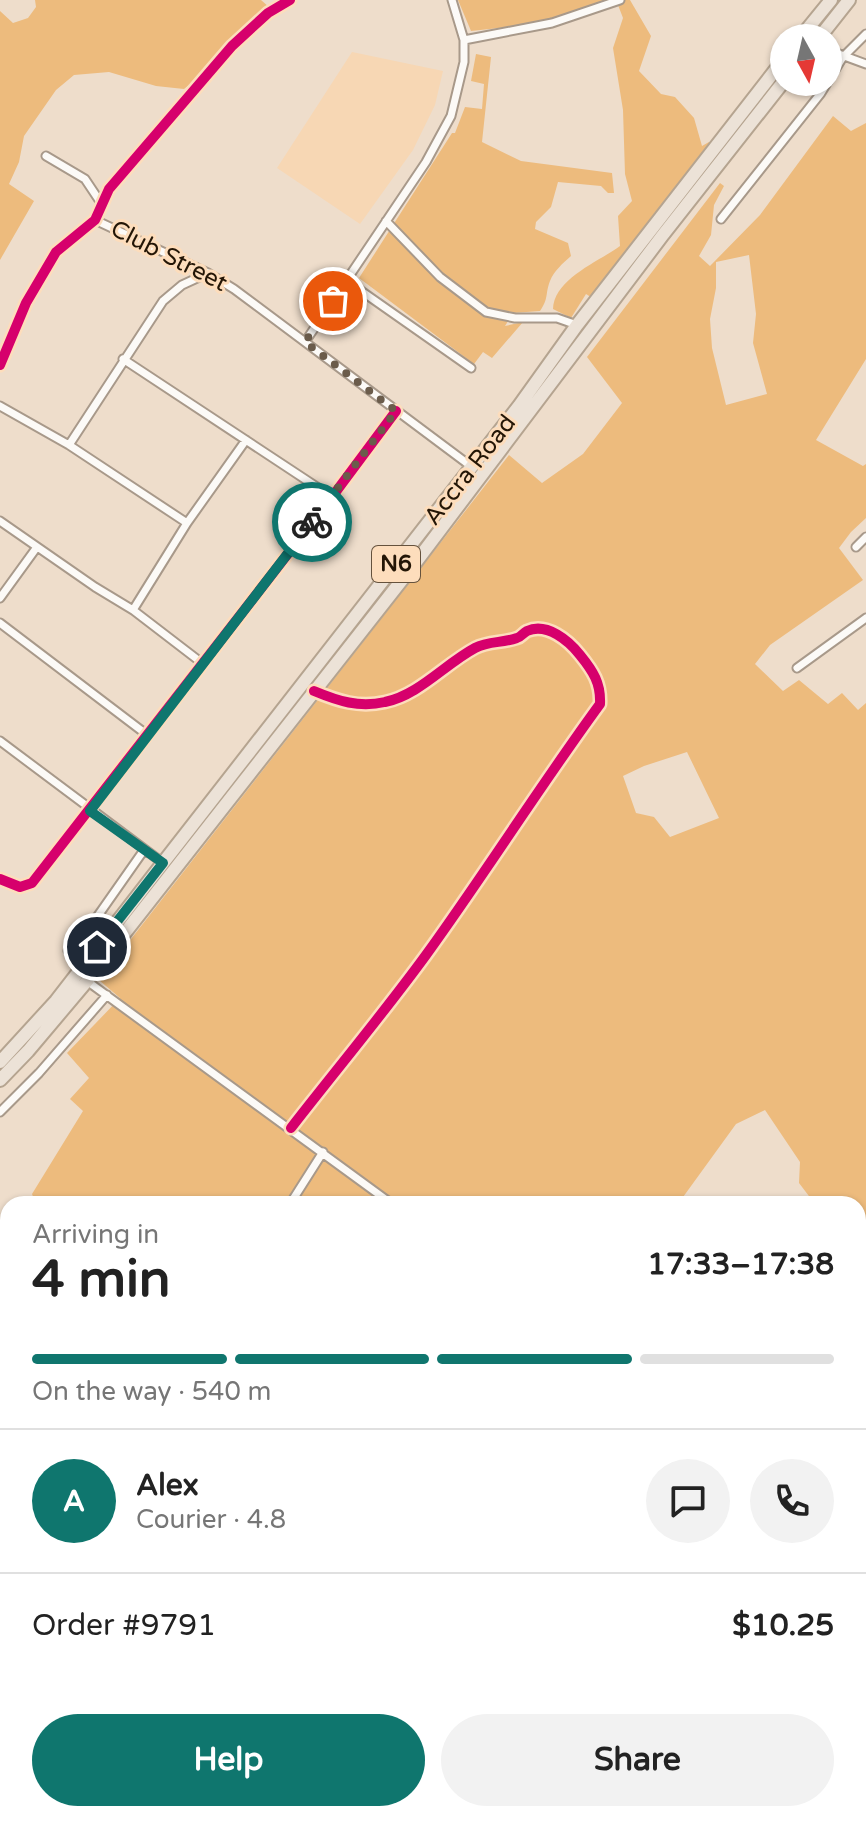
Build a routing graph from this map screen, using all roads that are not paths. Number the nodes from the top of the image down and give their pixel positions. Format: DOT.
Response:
graph roads {
  1 [pos="290,0"];
  2 [pos="452,0"];
  3 [pos="620,0"];
  4 [pos="831,0"];
  5 [pos="849,0"];
  6 [pos="813,24"];
  7 [pos="830,24"];
  8 [pos="866,34"];
  9 [pos="464,40"];
  10 [pos="843,57"];
  11 [pos="866,64"];
  12 [pos="770,77"];
  13 [pos="772,96"];
  14 [pos="46,156"];
  15 [pos="101,203"];
  16 [pos="721,219"];
  17 [pos="95,220"];
  18 [pos="386,221"];
  19 [pos="208,273"];
  20 [pos="347,281"];
  21 [pos="577,325"];
  22 [pos="305,342"];
  23 [pos="123,359"];
  24 [pos="0,365"];
  25 [pos="471,368"];
  26 [pos="0,406"];
  27 [pos="396,411"];
  28 [pos="246,440"];
  29 [pos="69,445"];
  30 [pos="472,467"];
  31 [pos="332,497"];
  32 [pos="0,521"];
  33 [pos="187,523"];
  34 [pos="866,537"];
  35 [pos="37,547"];
  36 [pos="856,547"];
  37 [pos="0,598"];
  38 [pos="133,610"];
  39 [pos="866,618"];
  40 [pos="0,623"];
  41 [pos="202,663"];
  42 [pos="797,668"];
  43 [pos="314,691"];
  44 [pos="146,734"];
  45 [pos="0,741"];
  46 [pos="90,811"];
  47 [pos="144,850"];
  48 [pos="163,863"];
  49 [pos="0,879"];
  50 [pos="68,951"];
  51 [pos="87,981"];
  52 [pos="107,995"];
  53 [pos="0,1062"];
  54 [pos="0,1080"];
  55 [pos="0,1112"];
  56 [pos="291,1128"];
  57 [pos="323,1152"];
  58 [pos="295,1196"];
  59 [pos="381,1196"];
  1 -- 15 [label="street"];
  2 -- 9 [label="street"];
  3 -- 9 [label="street"];
  4 -- 6 [label="highway"];
  5 -- 7 [label="highway"];
  8 -- 10 [label="street"];
  9 -- 18 [label="street"];
  10 -- 11 [label="street"];
  10 -- 16 [label="street"];
  12 -- 21 [label="highway, Accra Road / N6"];
  13 -- 43 [label="highway, Accra Road / N6"];
  14 -- 15 [label="street"];
  15 -- 17 [label="street"];
  17 -- 19 [label="street, Club Street"];
  17 -- 24 [label="street"];
  18 -- 20 [label="street"];
  18 -- 21 [label="street"];
  19 -- 22 [label="street, Club Street"];
  19 -- 23 [label="street"];
  20 -- 22 [label="street"];
  20 -- 25 [label="street"];
  21 -- 30 [label="highway, Accra Road / N6"];
  22 -- 27 [label="street, Club Street"];
  23 -- 28 [label="street"];
  23 -- 29 [label="street"];
  26 -- 29 [label="street"];
  27 -- 30 [label="street, Club Street"];
  27 -- 31 [label="street"];
  28 -- 31 [label="street"];
  28 -- 33 [label="street"];
  29 -- 33 [label="street"];
  30 -- 48 [label="highway, Accra Road / N6"];
  31 -- 41 [label="street"];
  32 -- 35 [label="street"];
  33 -- 38 [label="street"];
  34 -- 36 [label="street"];
  35 -- 37 [label="street"];
  35 -- 38 [label="street"];
  38 -- 41 [label="street"];
  39 -- 42 [label="street"];
  40 -- 44 [label="street"];
  41 -- 44 [label="street"];
  43 -- 51 [label="highway, Accra Road / N6"];
  43 -- 56 [label="street"];
  44 -- 46 [label="street"];
  45 -- 46 [label="street"];
  46 -- 47 [label="street"];
  46 -- 49 [label="street"];
  47 -- 48 [label="street"];
  47 -- 50 [label="street"];
  48 -- 53 [label="highway, Accra Road / N6"];
  51 -- 52 [label="street"];
  51 -- 54 [label="highway, Accra Road / N6"];
  52 -- 55 [label="street"];
  52 -- 56 [label="street"];
  56 -- 57 [label="street"];
  57 -- 58 [label="street"];
  57 -- 59 [label="street"];
}
